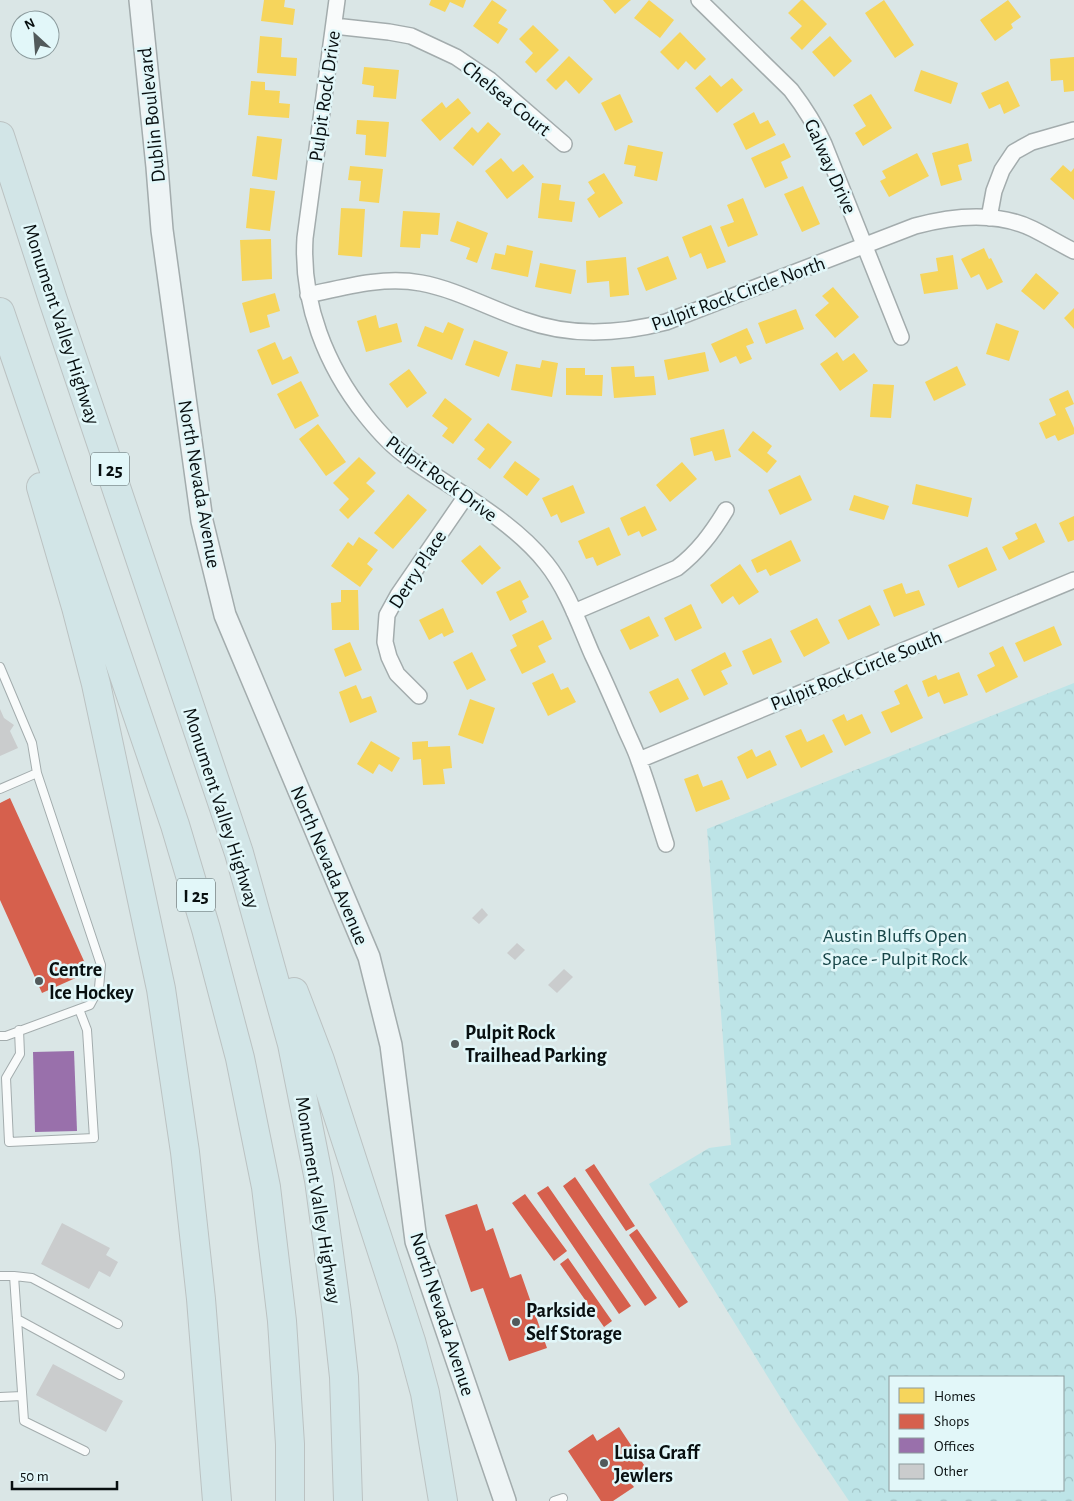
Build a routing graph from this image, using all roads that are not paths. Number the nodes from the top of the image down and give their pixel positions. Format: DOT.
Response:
graph roads {
  1 [pos="140,0"];
  2 [pos="338,0"];
  3 [pos="699,0"];
  4 [pos="334,26"];
  5 [pos="1074,130"];
  6 [pos="0,136"];
  7 [pos="564,144"];
  8 [pos="989,218"];
  9 [pos="162,230"];
  10 [pos="864,246"];
  11 [pos="1074,251"];
  12 [pos="308,294"];
  13 [pos="0,312"];
  14 [pos="901,337"];
  15 [pos="0,359"];
  16 [pos="466,496"];
  17 [pos="726,510"];
  18 [pos="1074,580"];
  19 [pos="574,612"];
  20 [pos="0,667"];
  21 [pos="419,696"];
  22 [pos="639,760"];
  23 [pos="37,773"];
  24 [pos="0,789"];
  25 [pos="222,802"];
  26 [pos="666,844"];
  27 [pos="79,1009"];
  28 [pos="19,1030"];
  29 [pos="0,1036"];
  30 [pos="0,1276"];
  31 [pos="14,1276"];
  32 [pos="17,1319"];
  33 [pos="118,1324"];
  34 [pos="120,1375"];
  35 [pos="22,1396"];
  36 [pos="0,1397"];
  37 [pos="85,1451"];
  38 [pos="563,1498"];
  39 [pos="217,1501"];
  40 [pos="290,1501"];
  41 [pos="348,1501"];
  42 [pos="444,1501"];
  43 [pos="505,1501"];
  44 [pos="554,1501"];
  1 -- 9 [label="main road, Dublin Boulevard"];
  2 -- 4 [label="street, Pulpit Rock Drive"];
  3 -- 10 [label="street, Galway Drive"];
  4 -- 7 [label="street, Chelsea Court"];
  4 -- 12 [label="street, Pulpit Rock Drive"];
  5 -- 8 [label="street"];
  6 -- 25 [label="highway, Monument Valley Highway / I 25"];
  8 -- 10 [label="street, Pulpit Rock Circle North"];
  8 -- 11 [label="street, Pulpit Rock Circle North"];
  9 -- 43 [label="main road, North Nevada Avenue"];
  10 -- 12 [label="street, Pulpit Rock Circle North"];
  10 -- 14 [label="street, Galway Drive"];
  12 -- 16 [label="street, Pulpit Rock Drive"];
  13 -- 40 [label="highway, I 25"];
  15 -- 39 [label="highway"];
  16 -- 19 [label="street, Pulpit Rock Drive"];
  16 -- 21 [label="street, Derry Place"];
  17 -- 19 [label="street"];
  18 -- 22 [label="street, Pulpit Rock Circle South"];
  19 -- 22 [label="street, Pulpit Rock Drive"];
  20 -- 23 [label="lane"];
  22 -- 26 [label="street, Pulpit Rock Drive"];
  23 -- 24 [label="lane"];
  23 -- 27 [label="lane"];
  25 -- 41 [label="highway, Monument Valley Highway / I 25"];
  25 -- 42 [label="highway"];
  27 -- 28 [label="lane"];
  27 -- 28 [label="lane"];
  28 -- 29 [label="lane"];
  30 -- 31 [label="lane"];
  31 -- 32 [label="lane"];
  31 -- 33 [label="lane"];
  32 -- 34 [label="lane"];
  32 -- 35 [label="lane"];
  35 -- 36 [label="lane"];
  35 -- 37 [label="lane"];
  38 -- 44 [label="lane"];
}
